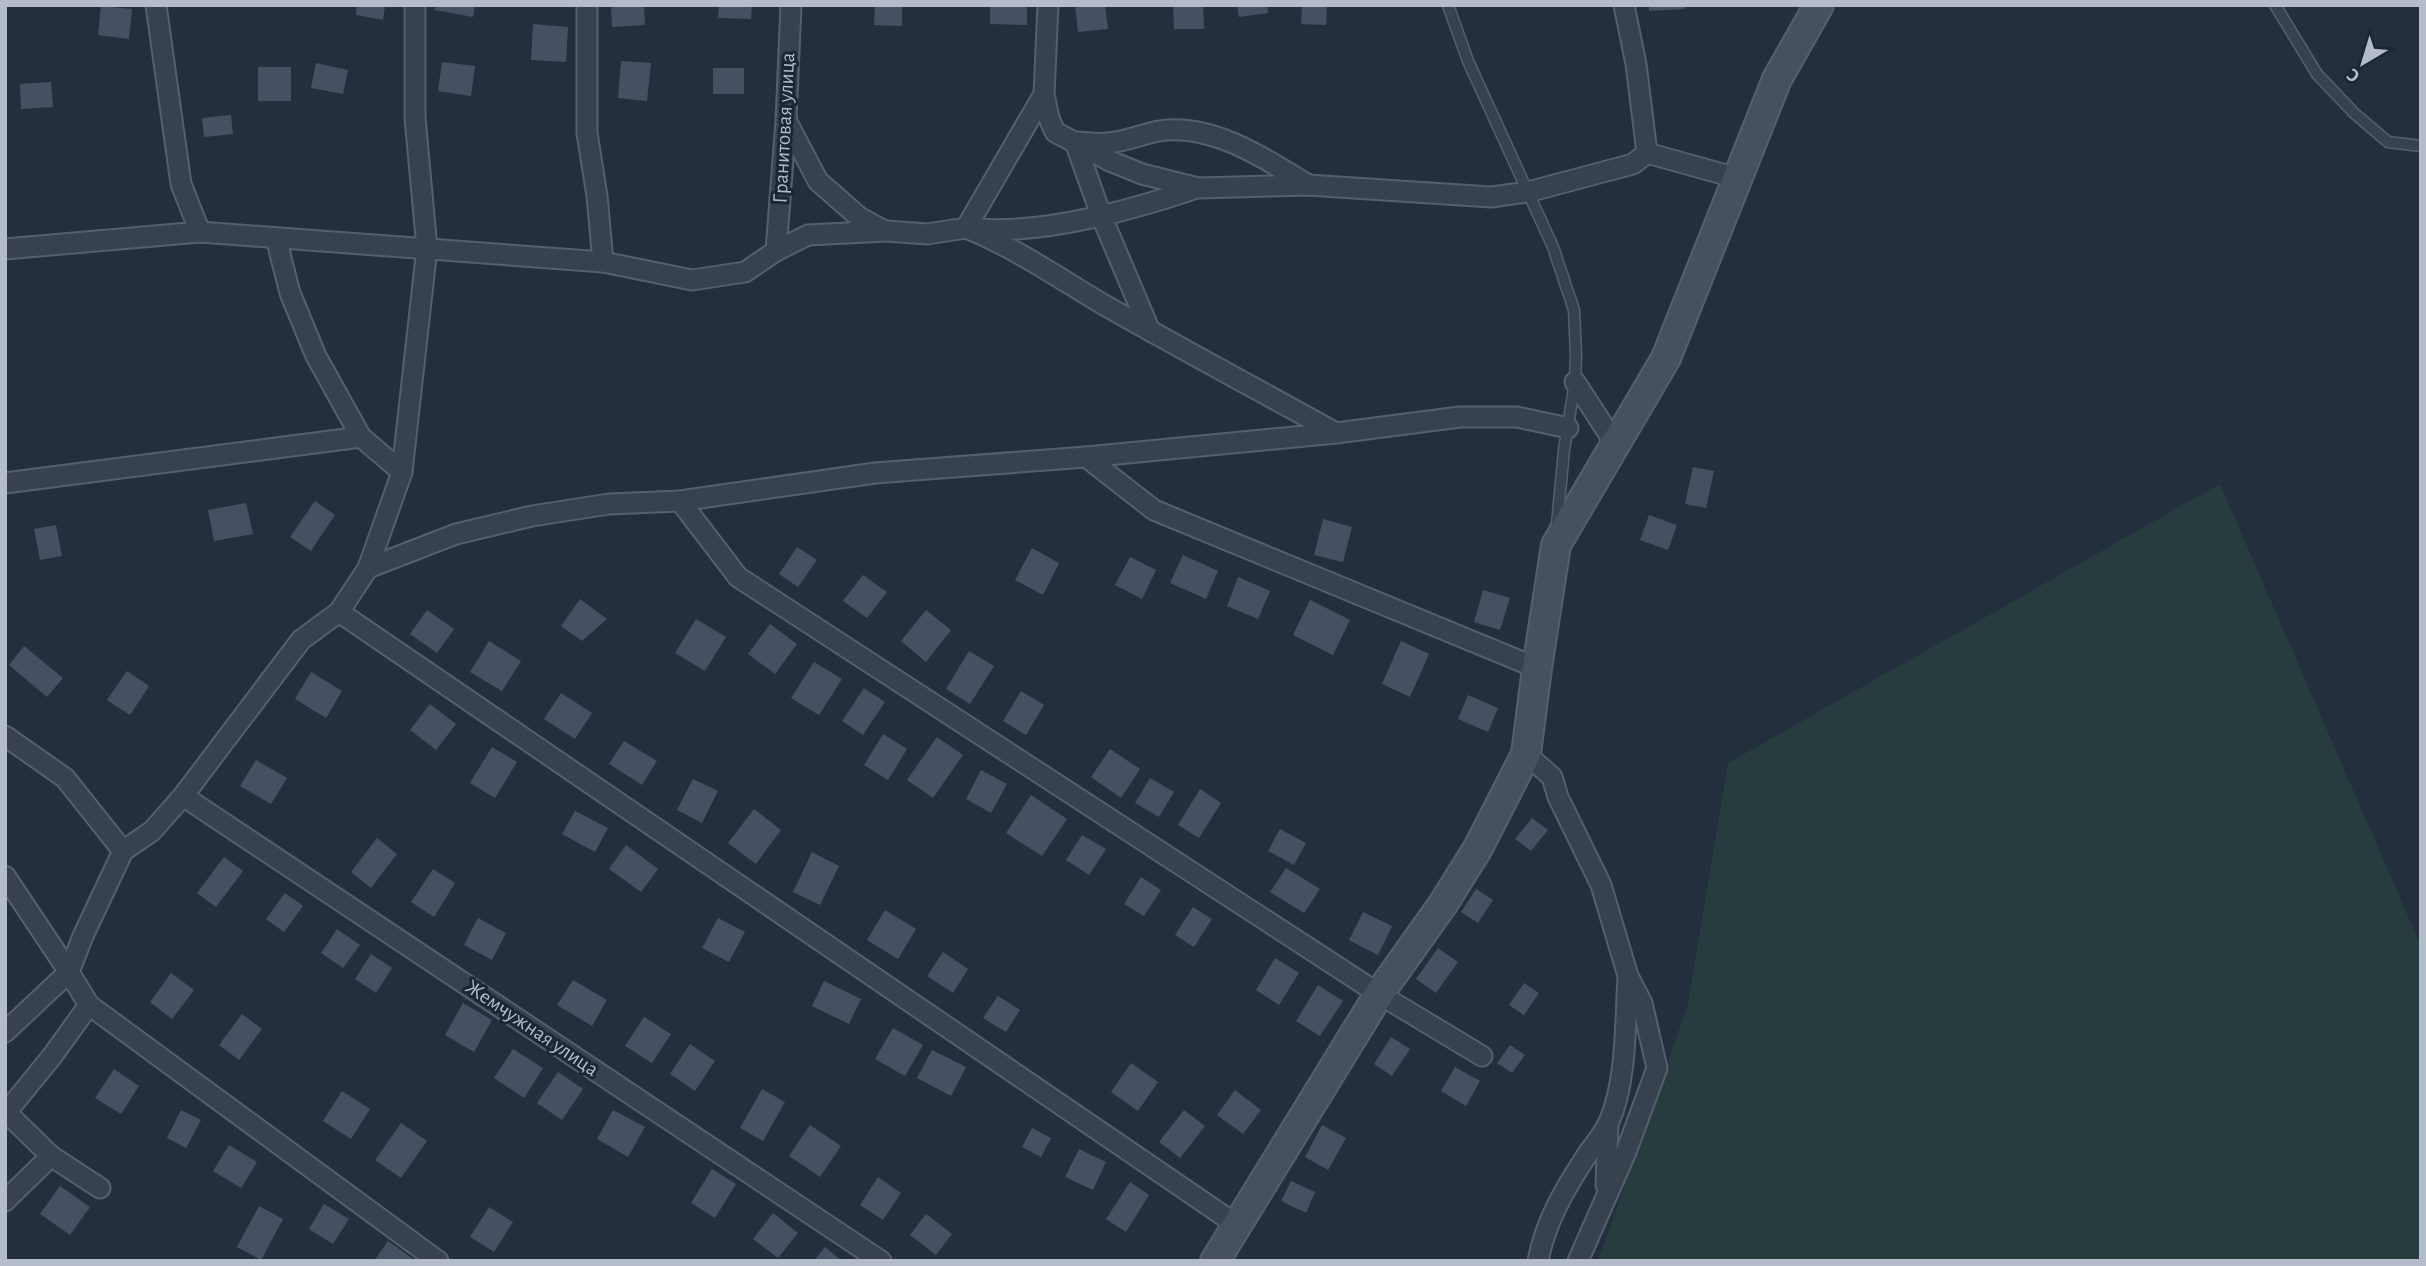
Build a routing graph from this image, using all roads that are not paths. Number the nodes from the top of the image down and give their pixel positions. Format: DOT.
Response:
graph roads {
  1 [pos="156,5"];
  2 [pos="415,5"];
  3 [pos="587,5"];
  4 [pos="791,5"];
  5 [pos="1048,5"];
  6 [pos="1448,5"];
  7 [pos="1624,5"];
  8 [pos="1819,5"];
  9 [pos="2275,5"];
  10 [pos="1044,94"];
  11 [pos="786,121"];
  12 [pos="1075,142"];
  13 [pos="2421,146"];
  14 [pos="1647,153"];
  15 [pos="1737,178"];
  16 [pos="1308,185"];
  17 [pos="1198,188"];
  18 [pos="1528,192"];
  19 [pos="1101,215"];
  20 [pos="966,228"];
  21 [pos="886,231"];
  22 [pos="200,232"];
  23 [pos="276,238"];
  24 [pos="427,248"];
  25 [pos="5,249"];
  26 [pos="776,251"];
  27 [pos="603,262"];
  28 [pos="1150,331"];
  29 [pos="1575,382"];
  30 [pos="1568,428"];
  31 [pos="1336,433"];
  32 [pos="361,437"];
  33 [pos="1616,444"];
  34 [pos="1086,457"];
  35 [pos="402,472"];
  36 [pos="5,483"];
  37 [pos="680,501"];
  38 [pos="1556,545"];
  39 [pos="368,568"];
  40 [pos="339,612"];
  41 [pos="1537,668"];
  42 [pos="5,736"];
  43 [pos="1526,754"];
  44 [pos="183,796"];
  45 [pos="123,850"];
  46 [pos="5,876"];
  47 [pos="69,972"];
  48 [pos="1628,976"];
  49 [pos="1379,994"];
  50 [pos="89,1005"];
  51 [pos="5,1031"];
  52 [pos="1482,1056"];
  53 [pos="6,1112"];
  54 [pos="1608,1123"];
  55 [pos="51,1156"];
  56 [pos="100,1188"];
  57 [pos="1606,1197"];
  58 [pos="5,1201"];
  59 [pos="1237,1224"];
  60 [pos="438,1261"];
  61 [pos="881,1261"];
  62 [pos="1215,1261"];
  63 [pos="1538,1261"];
  64 [pos="1578,1261"];
  1 -- 22 [label="street"];
  2 -- 24 [label="street"];
  3 -- 27 [label="street"];
  4 -- 11 [label="street, Гранитовая улица"];
  5 -- 10 [label="street"];
  6 -- 18 [label="lane"];
  7 -- 14 [label="street"];
  8 -- 15 [label="street"];
  9 -- 13 [label="lane"];
  10 -- 12 [label="street"];
  10 -- 20 [label="street"];
  11 -- 21 [label="street"];
  11 -- 26 [label="street, Гранитовая улица"];
  12 -- 16 [label="street"];
  12 -- 17 [label="street"];
  12 -- 19 [label="street"];
  14 -- 15 [label="street"];
  14 -- 18 [label="street"];
  15 -- 33 [label="street"];
  16 -- 17 [label="street"];
  16 -- 18 [label="street"];
  17 -- 19 [label="street"];
  18 -- 29 [label="lane"];
  19 -- 20 [label="street"];
  19 -- 28 [label="street"];
  20 -- 21 [label="street"];
  20 -- 28 [label="street"];
  21 -- 26 [label="street"];
  22 -- 23 [label="street"];
  22 -- 25 [label="street"];
  23 -- 24 [label="street"];
  23 -- 32 [label="street"];
  24 -- 27 [label="street"];
  24 -- 35 [label="street"];
  26 -- 27 [label="street"];
  28 -- 31 [label="street"];
  29 -- 30 [label="lane"];
  29 -- 33 [label="street"];
  30 -- 31 [label="street"];
  30 -- 38 [label="lane"];
  31 -- 34 [label="street"];
  32 -- 35 [label="street"];
  32 -- 36 [label="street"];
  33 -- 38 [label="street"];
  34 -- 37 [label="street"];
  34 -- 41 [label="street"];
  35 -- 39 [label="street"];
  37 -- 39 [label="street"];
  37 -- 49 [label="street"];
  38 -- 41 [label="street"];
  39 -- 40 [label="street"];
  40 -- 44 [label="street"];
  40 -- 59 [label="street"];
  41 -- 43 [label="street"];
  42 -- 45 [label="street"];
  43 -- 48 [label="street"];
  43 -- 49 [label="street"];
  44 -- 45 [label="street"];
  44 -- 61 [label="street, Жемчужная улица"];
  45 -- 47 [label="street"];
  46 -- 47 [label="street"];
  47 -- 50 [label="street"];
  47 -- 51 [label="street"];
  48 -- 54 [label="street"];
  48 -- 57 [label="street"];
  49 -- 52 [label="street"];
  49 -- 59 [label="street"];
  50 -- 53 [label="street"];
  50 -- 60 [label="street"];
  53 -- 55 [label="street"];
  54 -- 57 [label="street"];
  54 -- 63 [label="street"];
  55 -- 56 [label="street"];
  55 -- 58 [label="street"];
  57 -- 64 [label="street"];
  59 -- 62 [label="street"];
}
